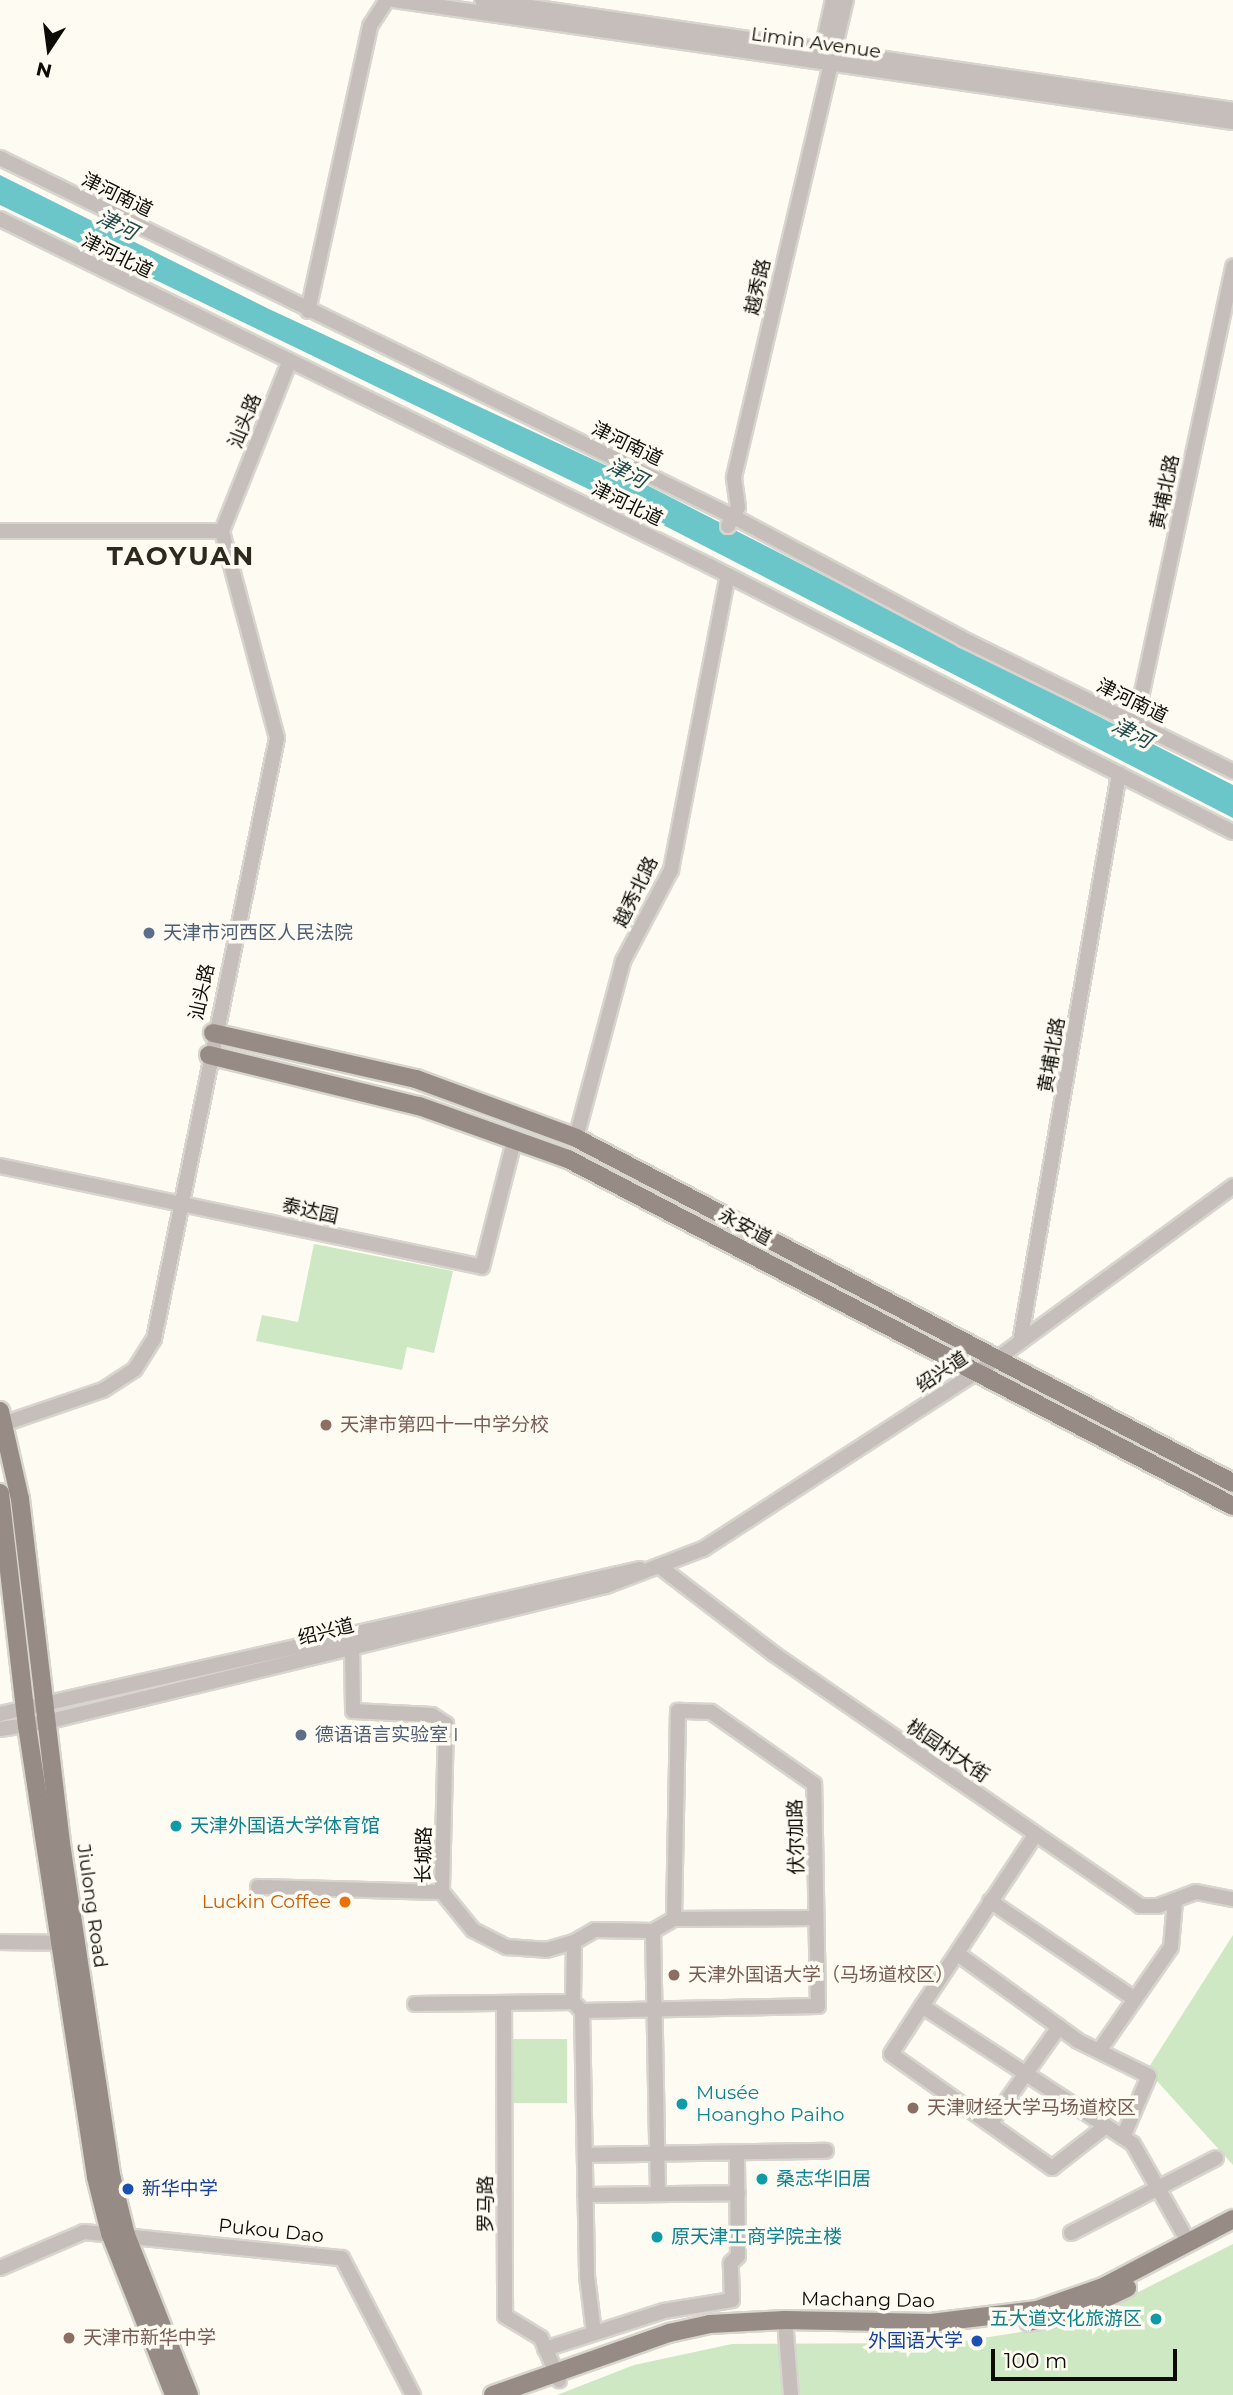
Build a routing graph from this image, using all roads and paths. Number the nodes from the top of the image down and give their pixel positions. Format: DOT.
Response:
graph roads {
  1 [pos="387,0"];
  2 [pos="394,0"];
  3 [pos="482,0"];
  4 [pos="833,0"];
  5 [pos="846,0"];
  6 [pos="827,55"];
  7 [pos="1233,110"];
  8 [pos="1233,122"];
  9 [pos="0,158"];
  10 [pos="0,219"];
  11 [pos="1233,267"];
  12 [pos="308,311"];
  13 [pos="289,363"];
  14 [pos="731,521"];
  15 [pos="0,531"];
  16 [pos="222,531"];
  17 [pos="728,575"];
  18 [pos="1135,725"];
  19 [pos="1233,771"];
  20 [pos="1119,774"];
  21 [pos="1233,832"];
  22 [pos="213,1033"];
  23 [pos="209,1055"];
  24 [pos="515,1138"];
  25 [pos="576,1138"];
  26 [pos="0,1166"];
  27 [pos="1233,1186"];
  28 [pos="181,1204"];
  29 [pos="1020,1342"];
  30 [pos="997,1359"];
  31 [pos="976,1373"];
  32 [pos="2,1420"];
  33 [pos="1233,1483"];
  34 [pos="0,1493"];
  35 [pos="1233,1506"];
  36 [pos="659,1566"];
  37 [pos="352,1645"];
  38 [pos="0,1714"];
  39 [pos="45,1714"];
  40 [pos="26,1718"];
  41 [pos="0,1729"];
  42 [pos="1036,1834"];
  43 [pos="258,1887"];
  44 [pos="442,1892"];
  45 [pos="1233,1899"];
  46 [pos="990,1901"];
  47 [pos="1175,1901"];
  48 [pos="816,1918"];
  49 [pos="674,1919"];
  50 [pos="653,1931"];
  51 [pos="0,1942"];
  52 [pos="574,1942"];
  53 [pos="67,1943"];
  54 [pos="958,1954"];
  55 [pos="1135,1999"];
  56 [pos="415,2004"];
  57 [pos="504,2004"];
  58 [pos="578,2006"];
  59 [pos="922,2006"];
  60 [pos="654,2009"];
  61 [pos="1059,2027"];
  62 [pos="1099,2051"];
  63 [pos="1026,2074"];
  64 [pos="990,2124"];
  65 [pos="1106,2126"];
  66 [pos="1122,2137"];
  67 [pos="826,2151"];
  68 [pos="737,2153"];
  69 [pos="657,2154"];
  70 [pos="584,2155"];
  71 [pos="1216,2158"];
  72 [pos="1157,2188"];
  73 [pos="738,2193"];
  74 [pos="658,2194"];
  75 [pos="585,2195"];
  76 [pos="1233,2219"];
  77 [pos="1071,2233"];
  78 [pos="1233,2233"];
  79 [pos="118,2234"];
  80 [pos="1189,2244"];
  81 [pos="0,2268"];
  82 [pos="785,2324"];
  83 [pos="594,2333"];
  84 [pos="545,2349"];
  85 [pos="557,2375"];
  86 [pos="174,2395"];
  87 [pos="189,2395"];
  88 [pos="413,2395"];
  89 [pos="494,2395"];
  90 [pos="518,2395"];
  91 [pos="791,2395"];
  1 -- 12 [label="street"];
  2 -- 6 [label="street, Limin Avenue"];
  3 -- 6 [label="street, Limin Avenue"];
  4 -- 6 [label="street"];
  5 -- 6 [label="street"];
  6 -- 7 [label="street, Limin Avenue"];
  6 -- 8 [label="street, Limin Avenue"];
  6 -- 14 [label="street, 越秀路"];
  9 -- 12 [label="street, 津河南道"];
  10 -- 13 [label="street, 津河北道"];
  11 -- 18 [label="street, 黄埔北路"];
  12 -- 14 [label="street, 津河南道"];
  13 -- 16 [label="street, 汕头路"];
  13 -- 17 [label="street, 津河北道"];
  14 -- 18 [label="street, 津河南道"];
  15 -- 16 [label="street"];
  16 -- 22 [label="street, 汕头路"];
  17 -- 20 [label="street, 津河北道"];
  17 -- 25 [label="street, 越秀北路"];
  18 -- 19 [label="street, 津河南道"];
  20 -- 21 [label="street, 津河北道"];
  20 -- 29 [label="street, 黄埔北路"];
  22 -- 23 [label="street, 汕头路"];
  22 -- 25 [label="main road, 永安道"];
  23 -- 24 [label="main road, 永安道"];
  23 -- 28 [label="street, 汕头路"];
  24 -- 28 [label="street, 泰达园"];
  24 -- 31 [label="main road, 永安道"];
  25 -- 30 [label="main road, 永安道"];
  26 -- 28 [label="street, 泰达园"];
  27 -- 29 [label="street, 绍兴道"];
  28 -- 32 [label="street, 汕头路"];
  29 -- 30 [label="street, 绍兴道"];
  30 -- 31 [label="street, 绍兴道"];
  30 -- 33 [label="main road, 永安道"];
  31 -- 35 [label="main road, 永安道"];
  31 -- 36 [label="street, 绍兴道"];
  32 -- 39 [label="main road, Jiulong Road"];
  34 -- 40 [label="main road, Jiulong Road"];
  36 -- 37 [label="street, 绍兴道"];
  36 -- 39 [label="street, 绍兴道"];
  36 -- 42 [label="street, 桃园村大街"];
  37 -- 39 [label="street, 绍兴道"];
  37 -- 44 [label="street, 长城路"];
  38 -- 40 [label="street, 绍兴道"];
  39 -- 40 [label="street, 绍兴道"];
  39 -- 53 [label="main road, Jiulong Road"];
  40 -- 41 [label="street, 绍兴道"];
  40 -- 53 [label="main road, Jiulong Road"];
  42 -- 46 [label="street"];
  42 -- 47 [label="street, 桃园村大街"];
  43 -- 44 [label="street"];
  44 -- 52 [label="street, 长城路"];
  45 -- 47 [label="street, 桃园村大街"];
  46 -- 54 [label="street"];
  46 -- 55 [label="street"];
  47 -- 55 [label="street"];
  48 -- 49 [label="street"];
  48 -- 49 [label="street, 伏尔加路"];
  48 -- 60 [label="street, 伏尔加路"];
  49 -- 50 [label="street"];
  50 -- 52 [label="street, 长城路"];
  50 -- 60 [label="street"];
  51 -- 53 [label="street"];
  52 -- 58 [label="street"];
  53 -- 79 [label="main road, Jiulong Road"];
  54 -- 59 [label="street"];
  54 -- 61 [label="street"];
  55 -- 62 [label="street"];
  56 -- 57 [label="street"];
  57 -- 58 [label="street"];
  57 -- 84 [label="street, 罗马路"];
  58 -- 60 [label="street"];
  58 -- 70 [label="street"];
  59 -- 63 [label="street"];
  59 -- 64 [label="street"];
  60 -- 69 [label="street"];
  61 -- 62 [label="street"];
  61 -- 63 [label="street"];
  62 -- 66 [label="street"];
  63 -- 64 [label="street"];
  63 -- 65 [label="street"];
  64 -- 65 [label="street"];
  65 -- 66 [label="street"];
  66 -- 72 [label="street"];
  67 -- 68 [label="street"];
  68 -- 69 [label="street"];
  68 -- 73 [label="street"];
  69 -- 70 [label="street"];
  69 -- 74 [label="street"];
  70 -- 75 [label="street"];
  71 -- 72 [label="street"];
  72 -- 77 [label="street"];
  72 -- 80 [label="street"];
  73 -- 74 [label="street"];
  73 -- 83 [label="street"];
  74 -- 75 [label="street"];
  75 -- 83 [label="street"];
  76 -- 80 [label="main road, Machang Dao"];
  78 -- 82 [label="main road, Machang Dao"];
  79 -- 81 [label="street"];
  79 -- 86 [label="main road, Jiulong Road"];
  79 -- 87 [label="main road, Jiulong Road"];
  79 -- 88 [label="street, Pukou Dao"];
  80 -- 82 [label="main road, Machang Dao"];
  82 -- 85 [label="main road, Machang Dao"];
  82 -- 91 [label="street"];
  83 -- 84 [label="street"];
  84 -- 85 [label="street, 罗马路"];
  85 -- 89 [label="main road, Machang Dao"];
  85 -- 90 [label="main road, Machang Dao"];
}
